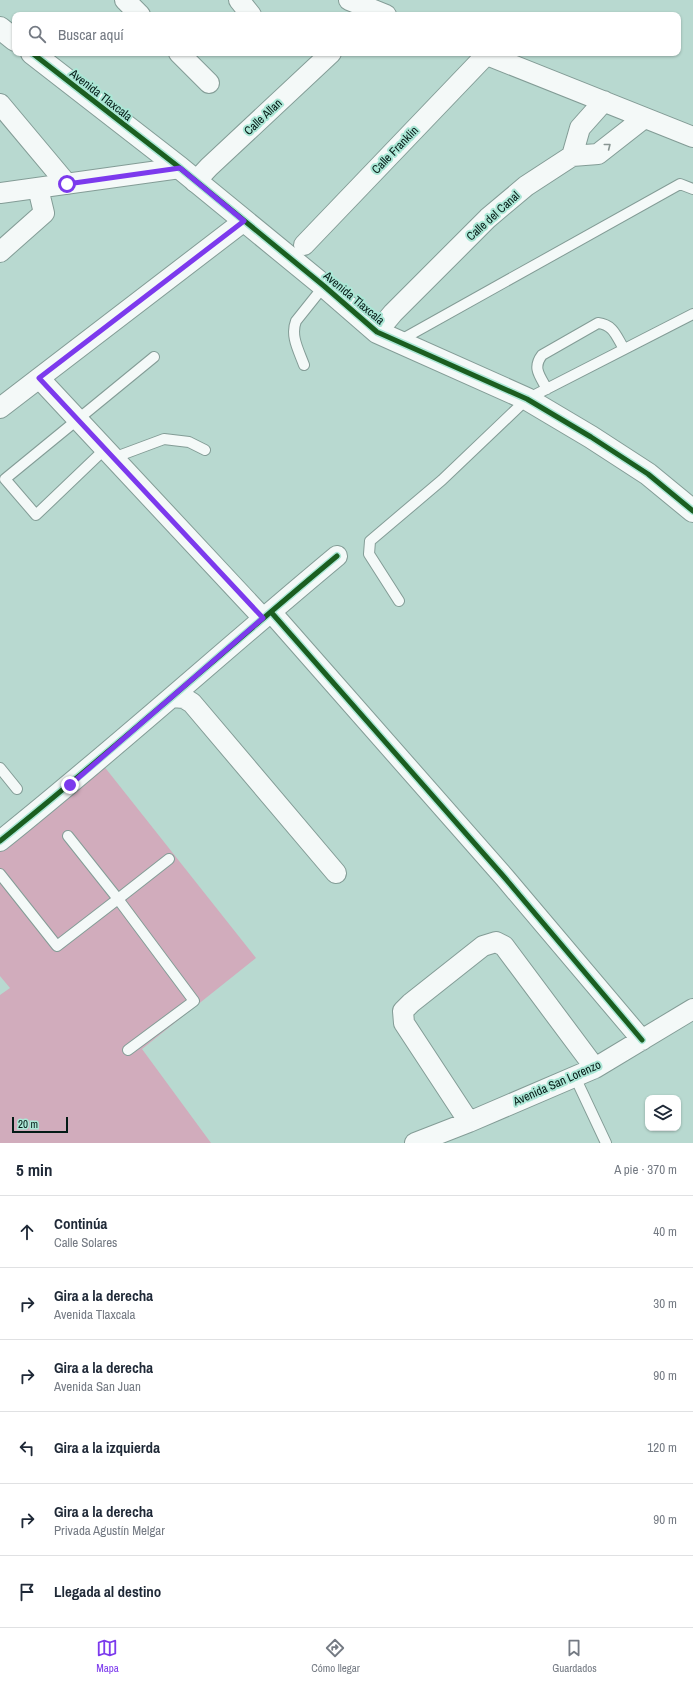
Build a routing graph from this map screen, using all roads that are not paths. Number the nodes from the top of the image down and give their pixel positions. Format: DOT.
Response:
graph roads {
  1 [pos="125,0"];
  2 [pos="239,0"];
  3 [pos="349,0"];
  4 [pos="137,12"];
  5 [pos="249,12"];
  6 [pos="374,12"];
  7 [pos="0,28"];
  8 [pos="12,38"];
  9 [pos="36,56"];
  10 [pos="182,56"];
  11 [pos="328,56"];
  12 [pos="482,56"];
  13 [pos="489,56"];
  14 [pos="209,83"];
  15 [pos="604,102"];
  16 [pos="0,104"];
  17 [pos="644,118"];
  18 [pos="693,137"];
  19 [pos="572,156"];
  20 [pos="188,175"];
  21 [pos="67,184"];
  22 [pos="38,188"];
  23 [pos="693,189"];
  24 [pos="0,193"];
  25 [pos="244,221"];
  26 [pos="304,245"];
  27 [pos="0,252"];
  28 [pos="324,286"];
  29 [pos="693,314"];
  30 [pos="377,332"];
  31 [pos="398,342"];
  32 [pos="624,349"];
  33 [pos="154,357"];
  34 [pos="304,365"];
  35 [pos="39,378"];
  36 [pos="547,389"];
  37 [pos="527,399"];
  38 [pos="0,408"];
  39 [pos="77,419"];
  40 [pos="205,450"];
  41 [pos="109,454"];
  42 [pos="693,511"];
  43 [pos="337,556"];
  44 [pos="399,601"];
  45 [pos="267,615"];
  46 [pos="172,697"];
  47 [pos="0,768"];
  48 [pos="17,789"];
  49 [pos="68,836"];
  50 [pos="0,840"];
  51 [pos="169,859"];
  52 [pos="336,872"];
  53 [pos="0,874"];
  54 [pos="118,899"];
  55 [pos="693,1009"];
  56 [pos="642,1040"];
  57 [pos="128,1050"];
  58 [pos="596,1068"];
  59 [pos="575,1077"];
  60 [pos="469,1122"];
  61 [pos="414,1143"];
  62 [pos="606,1143"];
  1 -- 4 [label="street"];
  2 -- 5 [label="street"];
  3 -- 6 [label="street"];
  7 -- 8 [label="street"];
  9 -- 20 [label="street, Avenida Tlaxcala"];
  10 -- 14 [label="street"];
  11 -- 20 [label="street, Calle Allan"];
  12 -- 26 [label="street, Calle Franklin"];
  13 -- 15 [label="street"];
  15 -- 17 [label="street"];
  15 -- 19 [label="street"];
  16 -- 21 [label="street"];
  17 -- 18 [label="street"];
  19 -- 17 [label="street, one-way"];
  19 -- 30 [label="street, Calle del Canal"];
  20 -- 21 [label="street"];
  20 -- 25 [label="street, Avenida Tlaxcala"];
  21 -- 22 [label="street"];
  22 -- 24 [label="street"];
  22 -- 27 [label="street"];
  23 -- 31 [label="lane"];
  25 -- 28 [label="street, Avenida Tlaxcala"];
  25 -- 35 [label="street"];
  28 -- 30 [label="street, Avenida Tlaxcala"];
  28 -- 34 [label="lane"];
  29 -- 32 [label="lane"];
  30 -- 31 [label="street, Avenida Tlaxcala"];
  31 -- 37 [label="street, Avenida Tlaxcala"];
  32 -- 36 [label="lane"];
  32 -- 36 [label="lane"];
  33 -- 39 [label="lane"];
  35 -- 38 [label="street"];
  35 -- 39 [label="street"];
  36 -- 37 [label="lane"];
  37 -- 42 [label="street, Avenida Tlaxcala"];
  37 -- 44 [label="lane"];
  39 -- 41 [label="street"];
  39 -- 41 [label="lane"];
  40 -- 41 [label="lane"];
  41 -- 45 [label="street"];
  43 -- 45 [label="street"];
  45 -- 46 [label="street"];
  45 -- 56 [label="street"];
  46 -- 50 [label="street"];
  46 -- 52 [label="street"];
  47 -- 48 [label="lane"];
  49 -- 54 [label="lane"];
  51 -- 54 [label="lane"];
  53 -- 54 [label="lane"];
  54 -- 57 [label="lane"];
  55 -- 56 [label="street, Avenida San Lorenzo"];
  56 -- 58 [label="street, Avenida San Lorenzo"];
  58 -- 59 [label="street, Avenida San Lorenzo"];
  58 -- 60 [label="street"];
  59 -- 60 [label="street, Avenida San Lorenzo"];
  59 -- 62 [label="lane"];
  60 -- 61 [label="street, Avenida San Lorenzo"];
}
